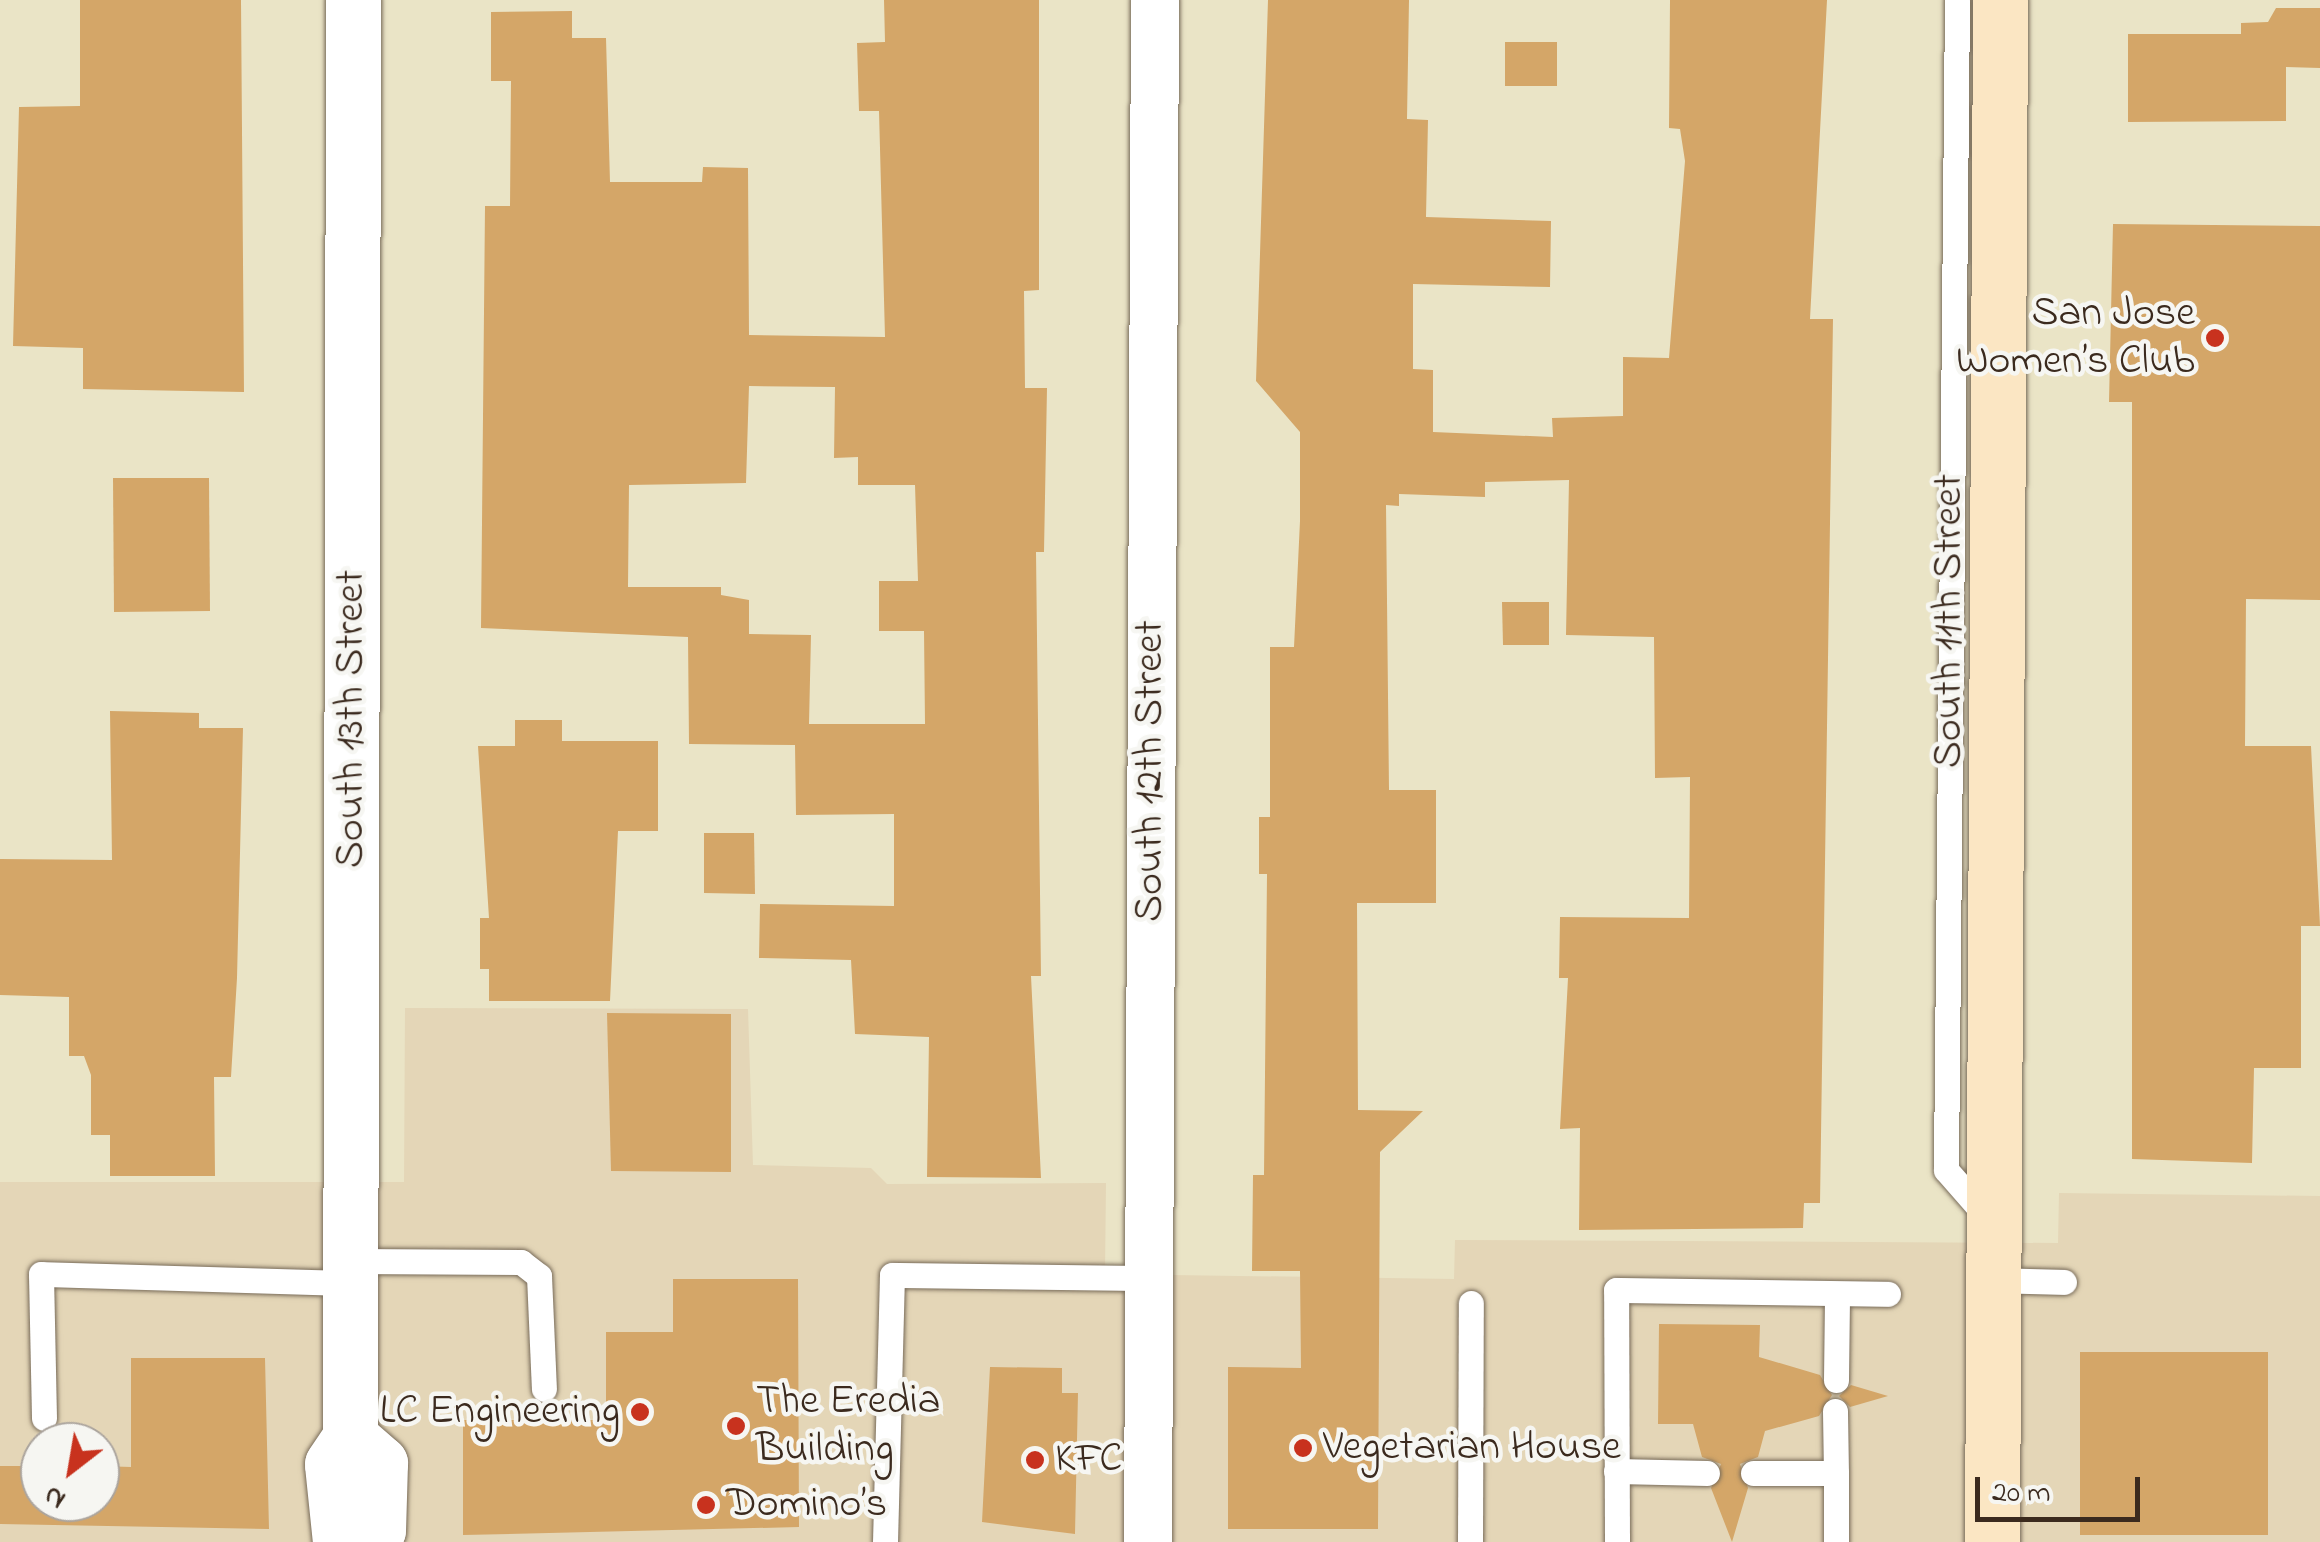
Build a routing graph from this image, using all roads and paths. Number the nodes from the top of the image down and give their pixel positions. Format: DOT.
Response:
graph roads {
  1 [pos="353,0"];
  2 [pos="1155,0"];
  3 [pos="1957,0"];
  4 [pos="2000,0"];
  5 [pos="1994,1226"];
  6 [pos="350,1272"];
  7 [pos="1148,1278"];
  8 [pos="1994,1280"];
  9 [pos="2064,1282"];
  10 [pos="1836,1294"];
  11 [pos="1888,1294"];
  12 [pos="1470,1303"];
  13 [pos="1836,1380"];
  14 [pos="544,1388"];
  15 [pos="1836,1411"];
  16 [pos="44,1418"];
  17 [pos="350,1437"];
  18 [pos="1616,1471"];
  19 [pos="1707,1473"];
  20 [pos="1753,1473"];
  21 [pos="1836,1473"];
  22 [pos="340,1542"];
  23 [pos="362,1542"];
  24 [pos="885,1542"];
  25 [pos="1148,1542"];
  26 [pos="1470,1542"];
  27 [pos="1617,1542"];
  28 [pos="1836,1542"];
  29 [pos="1992,1542"];
  1 -- 6 [label="street, South 13th Street"];
  2 -- 7 [label="street, South 12th Street"];
  3 -- 5 [label="lane, South 11th Street"];
  4 -- 5 [label="main road, South 11th Street"];
  5 -- 8 [label="main road, South 11th Street"];
  6 -- 14 [label="lane"];
  6 -- 16 [label="lane"];
  6 -- 17 [label="street, South 13th Street"];
  7 -- 24 [label="lane"];
  7 -- 25 [label="street, South 12th Street"];
  8 -- 9 [label="lane"];
  8 -- 29 [label="main road, South 11th Street"];
  10 -- 11 [label="lane"];
  10 -- 13 [label="lane"];
  10 -- 18 [label="lane"];
  12 -- 26 [label="lane"];
  15 -- 21 [label="lane"];
  17 -- 22 [label="street, South 13th Street"];
  17 -- 23 [label="street"];
  18 -- 19 [label="lane"];
  18 -- 27 [label="lane"];
  20 -- 21 [label="lane"];
  21 -- 28 [label="lane"];
}
